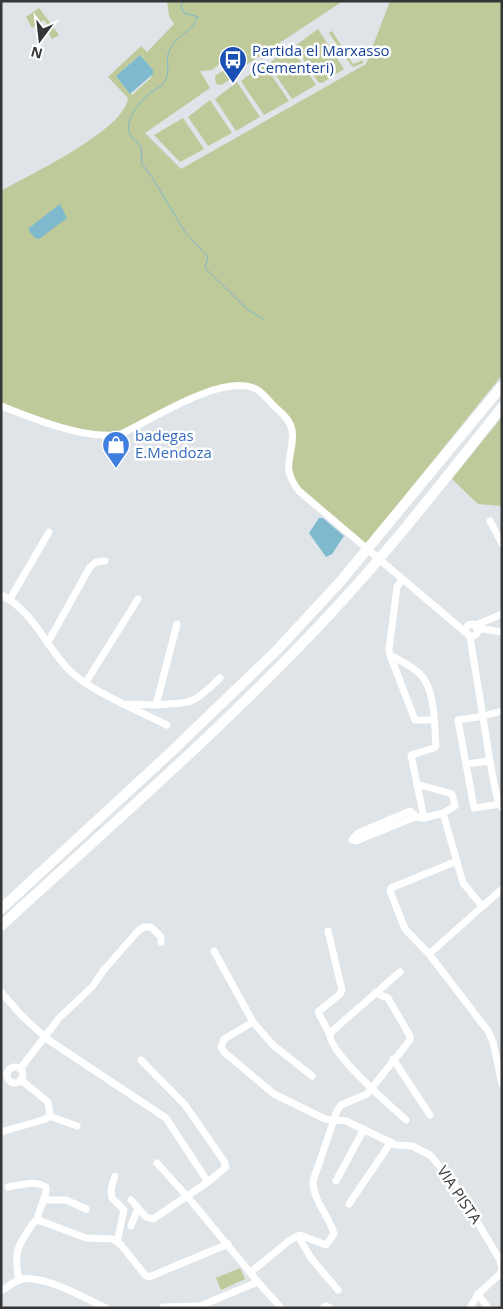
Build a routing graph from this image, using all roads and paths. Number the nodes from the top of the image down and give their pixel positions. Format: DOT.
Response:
graph roads {
  1 [pos="502,386"];
  2 [pos="1,406"];
  3 [pos="502,406"];
  4 [pos="490,521"];
  5 [pos="49,532"];
  6 [pos="502,544"];
  7 [pos="104,561"];
  8 [pos="402,580"];
  9 [pos="1,596"];
  10 [pos="10,599"];
  11 [pos="138,599"];
  12 [pos="502,614"];
  13 [pos="452,622"];
  14 [pos="177,624"];
  15 [pos="468,625"];
  16 [pos="476,626"];
  17 [pos="502,632"];
  18 [pos="467,635"];
  19 [pos="48,642"];
  20 [pos="391,657"];
  21 [pos="402,662"];
  22 [pos="395,669"];
  23 [pos="220,678"];
  24 [pos="86,682"];
  25 [pos="126,704"];
  26 [pos="156,705"];
  27 [pos="502,711"];
  28 [pos="484,716"];
  29 [pos="433,720"];
  30 [pos="167,726"];
  31 [pos="490,761"];
  32 [pos="466,764"];
  33 [pos="417,784"];
  34 [pos="501,806"];
  35 [pos="443,813"];
  36 [pos="419,817"];
  37 [pos="457,861"];
  38 [pos="502,889"];
  39 [pos="482,906"];
  40 [pos="1,909"];
  41 [pos="1,926"];
  42 [pos="328,931"];
  43 [pos="161,942"];
  44 [pos="214,952"];
  45 [pos="429,954"];
  46 [pos="400,972"];
  47 [pos="1,992"];
  48 [pos="376,993"];
  49 [pos="253,1022"];
  50 [pos="330,1035"];
  51 [pos="45,1037"];
  52 [pos="394,1059"];
  53 [pos="141,1060"];
  54 [pos="1,1064"];
  55 [pos="20,1069"];
  56 [pos="9,1070"];
  57 [pos="312,1076"];
  58 [pos="21,1080"];
  59 [pos="502,1084"];
  60 [pos="371,1089"];
  61 [pos="430,1115"];
  62 [pos="49,1116"];
  63 [pos="333,1119"];
  64 [pos="406,1120"];
  65 [pos="77,1126"];
  66 [pos="364,1130"];
  67 [pos="1,1132"];
  68 [pos="393,1144"];
  69 [pos="157,1163"];
  70 [pos="115,1176"];
  71 [pos="336,1181"];
  72 [pos="208,1182"];
  73 [pos="8,1187"];
  74 [pos="188,1197"];
  75 [pos="43,1200"];
  76 [pos="131,1200"];
  77 [pos="350,1204"];
  78 [pos="138,1208"];
  79 [pos="86,1209"];
  80 [pos="37,1220"];
  81 [pos="131,1226"];
  82 [pos="298,1236"];
  83 [pos="115,1241"];
  84 [pos="228,1244"];
  85 [pos="251,1272"];
  86 [pos="19,1280"];
  87 [pos="258,1282"];
  88 [pos="338,1290"];
  89 [pos="1,1291"];
  90 [pos="478,1294"];
  91 [pos="163,1306"];
  92 [pos="198,1307"];
  93 [pos="106,1308"];
  94 [pos="281,1308"];
  95 [pos="323,1308"];
  96 [pos="330,1308"];
  97 [pos="470,1308"];
  98 [pos="488,1308"];
  1 -- 40 [label="highway"];
  2 -- 8 [label="street"];
  3 -- 41 [label="highway"];
  4 -- 6 [label="street"];
  5 -- 10 [label="street"];
  7 -- 19 [label="street"];
  8 -- 13 [label="street"];
  8 -- 20 [label="street"];
  9 -- 10 [label="street"];
  10 -- 19 [label="street"];
  11 -- 24 [label="street"];
  12 -- 16 [label="street"];
  13 -- 15 [label="street"];
  13 -- 18 [label="street"];
  14 -- 26 [label="street"];
  15 -- 16 [label="street"];
  15 -- 18 [label="street"];
  16 -- 17 [label="street"];
  16 -- 18 [label="street"];
  18 -- 28 [label="street"];
  19 -- 24 [label="street"];
  20 -- 21 [label="street"];
  20 -- 22 [label="street"];
  21 -- 22 [label="street"];
  21 -- 29 [label="street"];
  22 -- 29 [label="street"];
  23 -- 26 [label="street"];
  24 -- 25 [label="street"];
  25 -- 26 [label="street"];
  25 -- 30 [label="street"];
  27 -- 28 [label="street"];
  28 -- 31 [label="street"];
  28 -- 32 [label="street"];
  29 -- 33 [label="street"];
  31 -- 32 [label="street"];
  31 -- 34 [label="street"];
  32 -- 34 [label="street"];
  33 -- 35 [label="street"];
  33 -- 36 [label="street"];
  35 -- 36 [label="street"];
  35 -- 37 [label="street"];
  36 -- 36 [label="street"];
  37 -- 39 [label="street"];
  37 -- 45 [label="street"];
  38 -- 39 [label="street"];
  39 -- 45 [label="street"];
  42 -- 50 [label="street"];
  43 -- 51 [label="street"];
  44 -- 49 [label="street"];
  45 -- 59 [label="street"];
  46 -- 48 [label="street"];
  47 -- 51 [label="street"];
  48 -- 50 [label="street"];
  48 -- 52 [label="street"];
  49 -- 57 [label="street"];
  49 -- 63 [label="street, VIA PISTA"];
  50 -- 60 [label="street"];
  51 -- 55 [label="street"];
  51 -- 72 [label="street"];
  52 -- 60 [label="street"];
  52 -- 61 [label="street"];
  53 -- 72 [label="street"];
  54 -- 56 [label="street"];
  55 -- 56 [label="street"];
  55 -- 58 [label="street"];
  56 -- 58 [label="street"];
  58 -- 62 [label="street"];
  60 -- 63 [label="street"];
  60 -- 64 [label="street"];
  62 -- 65 [label="street"];
  62 -- 67 [label="street"];
  63 -- 66 [label="street, VIA PISTA"];
  63 -- 82 [label="street"];
  66 -- 68 [label="street, VIA PISTA"];
  66 -- 71 [label="street"];
  68 -- 77 [label="street"];
  68 -- 90 [label="street, VIA PISTA"];
  69 -- 74 [label="street"];
  70 -- 83 [label="street"];
  72 -- 74 [label="street"];
  73 -- 75 [label="street"];
  74 -- 78 [label="street"];
  74 -- 84 [label="street"];
  75 -- 79 [label="street"];
  75 -- 80 [label="street"];
  76 -- 78 [label="street"];
  78 -- 81 [label="street"];
  80 -- 83 [label="street"];
  80 -- 86 [label="street"];
  82 -- 85 [label="street"];
  82 -- 88 [label="street"];
  83 -- 84 [label="street"];
  84 -- 85 [label="street"];
  85 -- 87 [label="street"];
  86 -- 89 [label="street"];
  86 -- 93 [label="street"];
  87 -- 92 [label="street"];
  87 -- 94 [label="street"];
  90 -- 97 [label="street, VIA PISTA"];
  90 -- 98 [label="street"];
  91 -- 92 [label="street"];
  95 -- 96 [label="street"];
}
